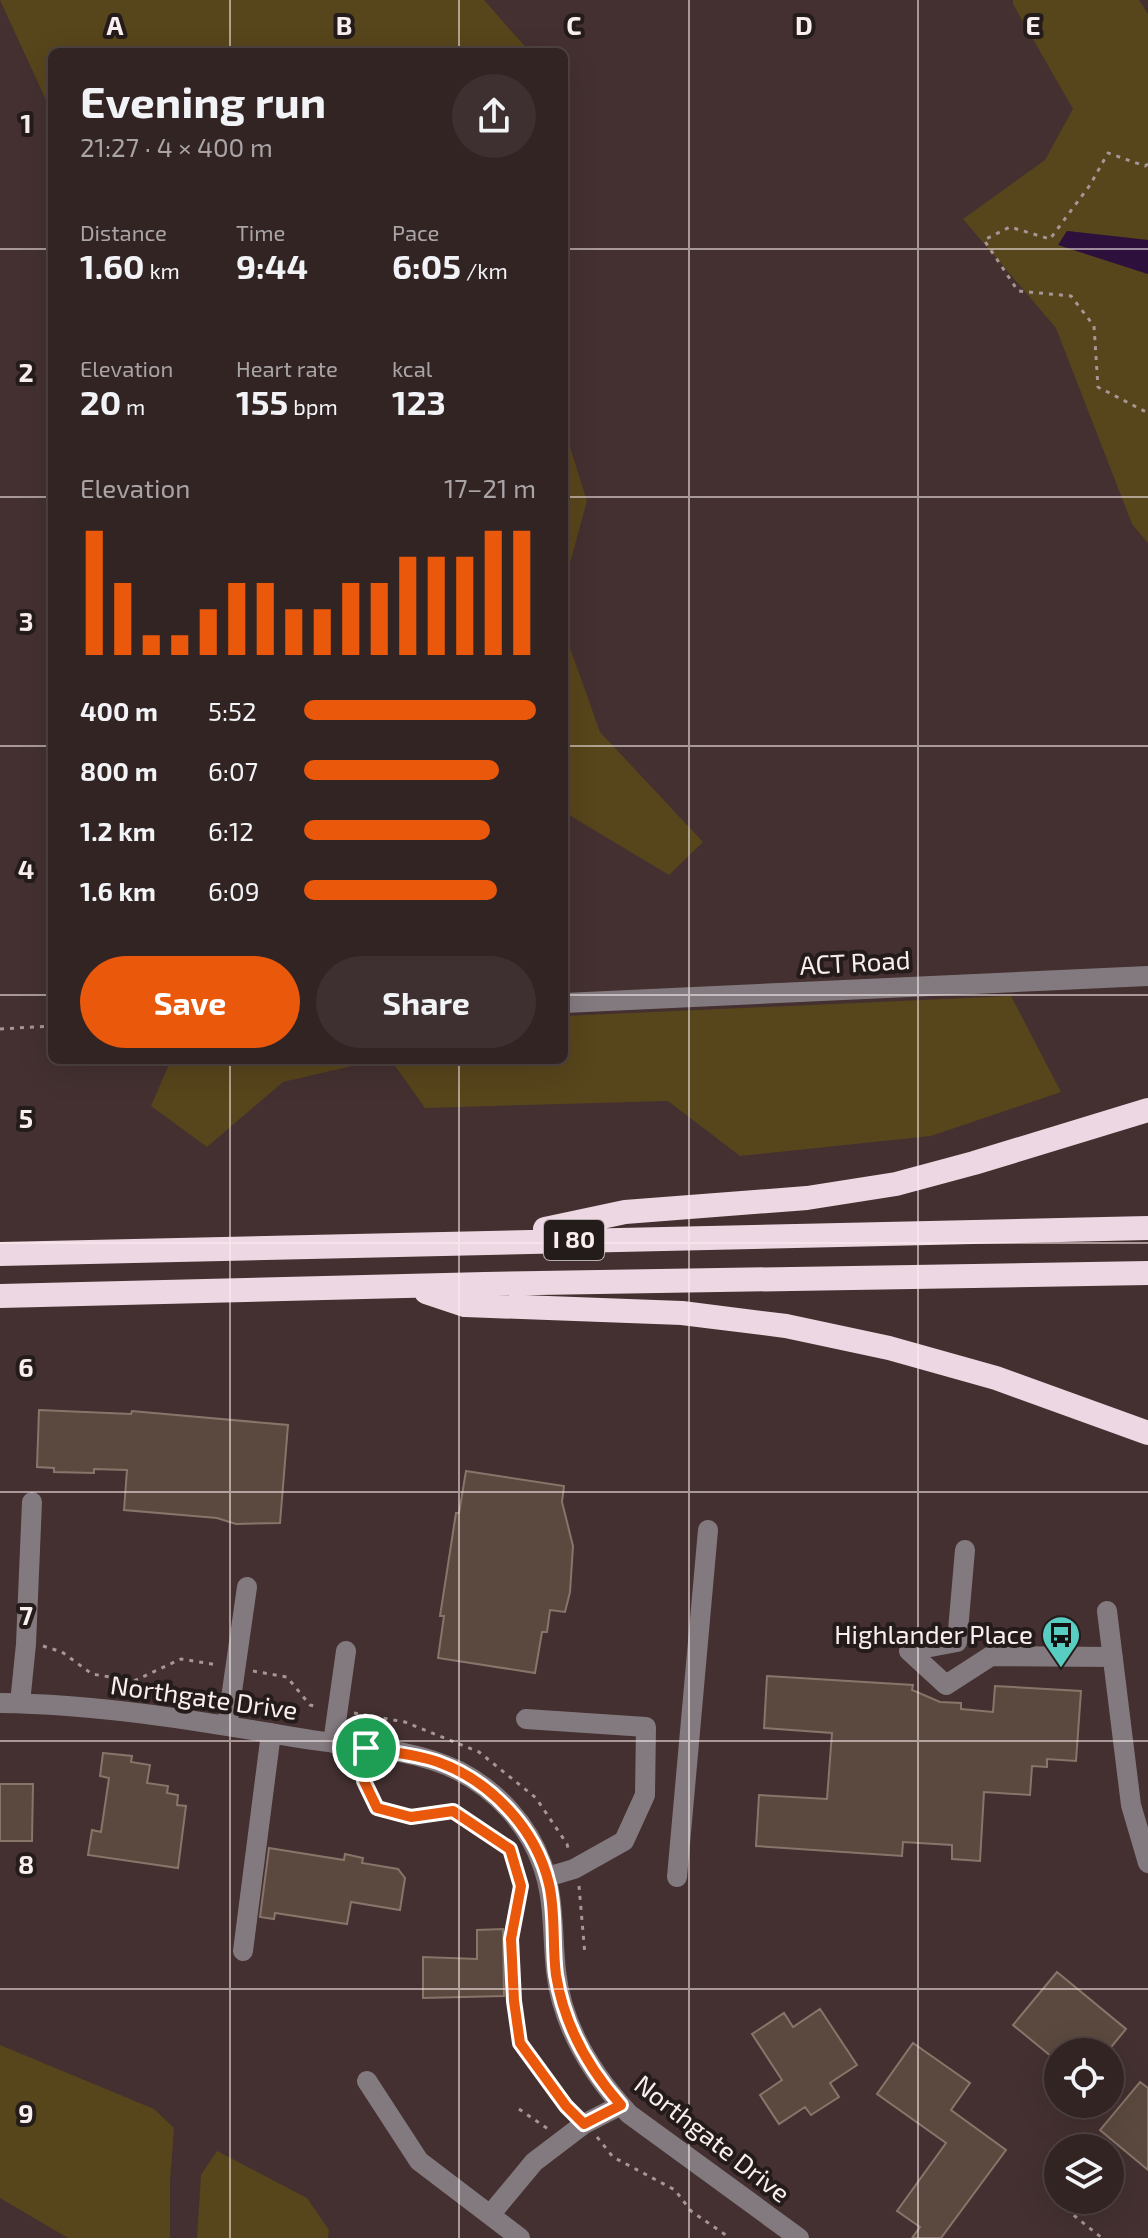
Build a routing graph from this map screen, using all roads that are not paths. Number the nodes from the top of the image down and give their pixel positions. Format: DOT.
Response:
graph roads {
  1 [pos="1148,976"];
  2 [pos="568,1003"];
  3 [pos="1148,1110"];
  4 [pos="1148,1228"];
  5 [pos="487,1241"];
  6 [pos="0,1254"];
  7 [pos="1148,1273"];
  8 [pos="404,1286"];
  9 [pos="0,1296"];
  10 [pos="1148,1433"];
  11 [pos="32,1502"];
  12 [pos="708,1530"];
  13 [pos="965,1550"];
  14 [pos="247,1587"];
  15 [pos="1107,1611"];
  16 [pos="957,1642"];
  17 [pos="346,1651"];
  18 [pos="991,1656"];
  19 [pos="1113,1657"];
  20 [pos="10,1703"];
  21 [pos="526,1719"];
  22 [pos="227,1726"];
  23 [pos="271,1733"];
  24 [pos="333,1743"];
  25 [pos="1143,1827"];
  26 [pos="1148,1863"];
  27 [pos="547,1877"];
  28 [pos="677,1877"];
  29 [pos="243,1951"];
  30 [pos="367,2081"];
  31 [pos="621,2105"];
  32 [pos="490,2215"];
  33 [pos="520,2238"];
  34 [pos="799,2238"];
  1 -- 2 [label="street, ACT Road"];
  3 -- 5 [label="highway"];
  4 -- 5 [label="highway, I 80"];
  5 -- 6 [label="highway, I 80"];
  7 -- 8 [label="highway, I 80"];
  8 -- 9 [label="highway, I 80"];
  8 -- 10 [label="highway"];
  11 -- 20 [label="street"];
  12 -- 28 [label="street"];
  13 -- 16 [label="street"];
  14 -- 22 [label="street"];
  15 -- 19 [label="street"];
  16 -- 18 [label="street"];
  16 -- 18 [label="street"];
  17 -- 24 [label="street"];
  18 -- 19 [label="street"];
  19 -- 25 [label="street"];
  20 -- 22 [label="street, Northgate Drive"];
  21 -- 27 [label="street"];
  22 -- 23 [label="street, Northgate Drive"];
  23 -- 24 [label="street, Northgate Drive"];
  23 -- 29 [label="street"];
  24 -- 27 [label="street, Northgate Drive"];
  25 -- 26 [label="street"];
  27 -- 31 [label="street, Northgate Drive"];
  30 -- 32 [label="street"];
  31 -- 32 [label="street"];
  31 -- 34 [label="street, Northgate Drive"];
  32 -- 33 [label="street"];
}
